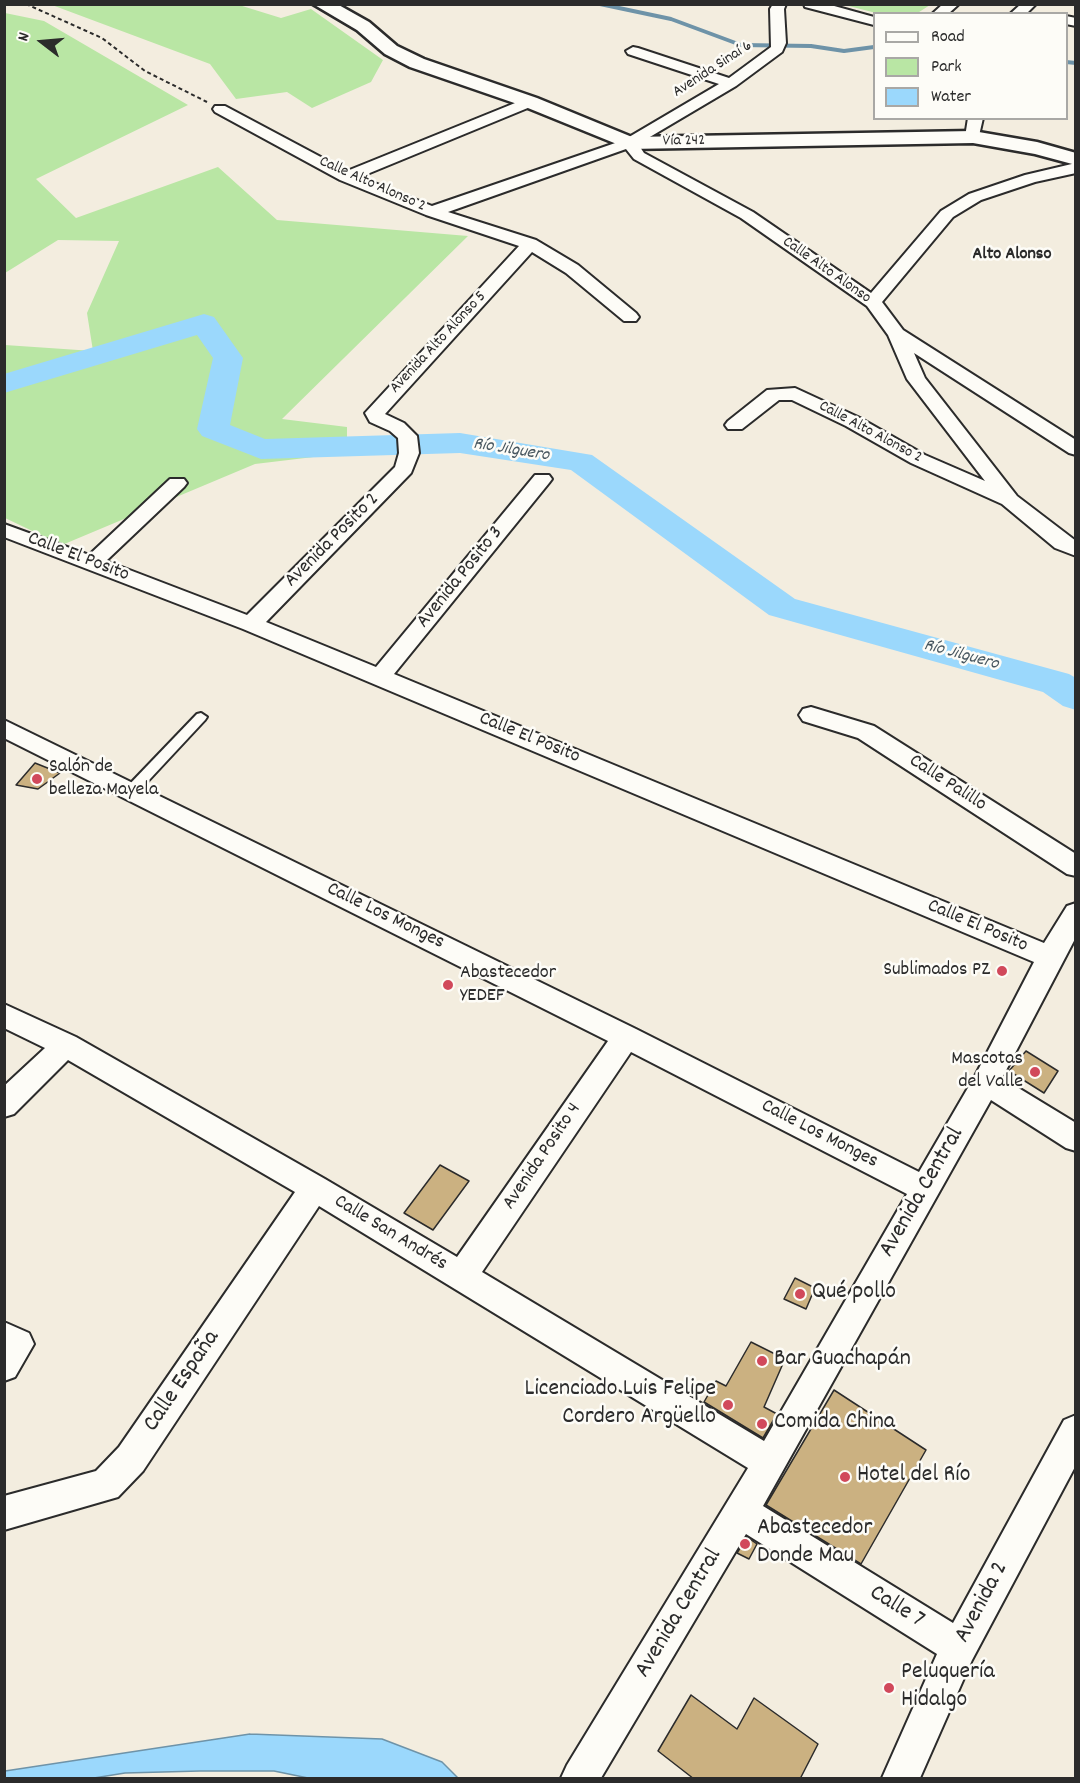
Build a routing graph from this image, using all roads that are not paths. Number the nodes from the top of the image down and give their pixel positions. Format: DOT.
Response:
graph roads {
  1 [pos="321,4"];
  2 [pos="780,4"];
  3 [pos="810,4"];
  4 [pos="873,21"];
  5 [pos="633,51"];
  6 [pos="730,83"];
  7 [pos="530,102"];
  8 [pos="220,109"];
  9 [pos="974,128"];
  10 [pos="629,143"];
  11 [pos="1076,159"];
  12 [pos="1076,168"];
  13 [pos="346,177"];
  14 [pos="432,212"];
  15 [pos="530,244"];
  16 [pos="873,302"];
  17 [pos="630,317"];
  18 [pos="897,334"];
  19 [pos="735,425"];
  20 [pos="408,445"];
  21 [pos="1076,449"];
  22 [pos="543,479"];
  23 [pos="177,483"];
  24 [pos="1010,500"];
  25 [pos="4,530"];
  26 [pos="1076,550"];
  27 [pos="91,564"];
  28 [pos="251,624"];
  29 [pos="380,677"];
  30 [pos="811,715"];
  31 [pos="201,717"];
  32 [pos="4,728"];
  33 [pos="131,791"];
  34 [pos="1076,867"];
  35 [pos="1076,913"];
  36 [pos="1050,957"];
  37 [pos="4,1015"];
  38 [pos="626,1037"];
  39 [pos="66,1045"];
  40 [pos="986,1082"];
  41 [pos="4,1105"];
  42 [pos="1076,1139"];
  43 [pos="315,1188"];
  44 [pos="925,1189"];
  45 [pos="461,1277"];
  46 [pos="4,1337"];
  47 [pos="4,1366"];
  48 [pos="1076,1431"];
  49 [pos="770,1463"];
  50 [pos="742,1512"];
  51 [pos="4,1513"];
  52 [pos="959,1647"];
  53 [pos="580,1779"];
  54 [pos="901,1779"];
  1 -- 7 [label="main road, Vía 242"];
  2 -- 6 [label="street, Avenida Sinaí 6"];
  3 -- 4 [label="street"];
  5 -- 6 [label="street"];
  6 -- 10 [label="street, Avenida Sinaí 6"];
  7 -- 10 [label="main road, Vía 242"];
  7 -- 13 [label="street"];
  8 -- 13 [label="street, Calle Alto Alonso 2"];
  9 -- 10 [label="main road, Vía 242"];
  9 -- 11 [label="main road, Vía 242"];
  10 -- 14 [label="street, Avenida Sinaí 6"];
  10 -- 16 [label="street, Calle Alto Alonso"];
  12 -- 16 [label="street"];
  13 -- 14 [label="street, Calle Alto Alonso 2"];
  14 -- 15 [label="street, Calle Alto Alonso 2"];
  15 -- 17 [label="street, Calle Alto Alonso 2"];
  15 -- 20 [label="street, Avenida Alto Alonso 5"];
  16 -- 18 [label="street, Calle Alto Alonso"];
  18 -- 21 [label="street"];
  18 -- 24 [label="street, Calle Alto Alonso"];
  19 -- 24 [label="street, Calle Alto Alonso 2"];
  20 -- 28 [label="street, Avenida Posito 2"];
  22 -- 29 [label="street, Avenida Posito 3"];
  23 -- 27 [label="street"];
  24 -- 26 [label="street, Calle Alto Alonso"];
  25 -- 27 [label="street, Calle El Posito"];
  27 -- 28 [label="street, Calle El Posito"];
  28 -- 29 [label="street, Calle El Posito"];
  29 -- 36 [label="street, Calle El Posito"];
  30 -- 34 [label="street, Calle Palillo"];
  31 -- 33 [label="lane"];
  32 -- 33 [label="street, Calle Los Monges"];
  33 -- 38 [label="street, Calle Los Monges"];
  35 -- 36 [label="street, Avenida Central"];
  36 -- 40 [label="street, Avenida Central"];
  37 -- 39 [label="street, Calle San Andrés"];
  38 -- 44 [label="street, Calle Los Monges"];
  38 -- 45 [label="street, Avenida Posito 4"];
  39 -- 41 [label="street"];
  39 -- 43 [label="street, Calle San Andrés"];
  40 -- 42 [label="street"];
  40 -- 44 [label="street, Avenida Central"];
  43 -- 45 [label="street, Calle San Andrés"];
  43 -- 51 [label="street, Calle España"];
  44 -- 49 [label="street, Avenida Central"];
  45 -- 49 [label="street, Calle San Andrés"];
  46 -- 47 [label="street"];
  48 -- 52 [label="street, Avenida 2"];
  49 -- 50 [label="street, Avenida Central"];
  50 -- 52 [label="street, Calle 7"];
  50 -- 53 [label="street, Avenida Central"];
  52 -- 54 [label="street, Avenida 2"];
}
